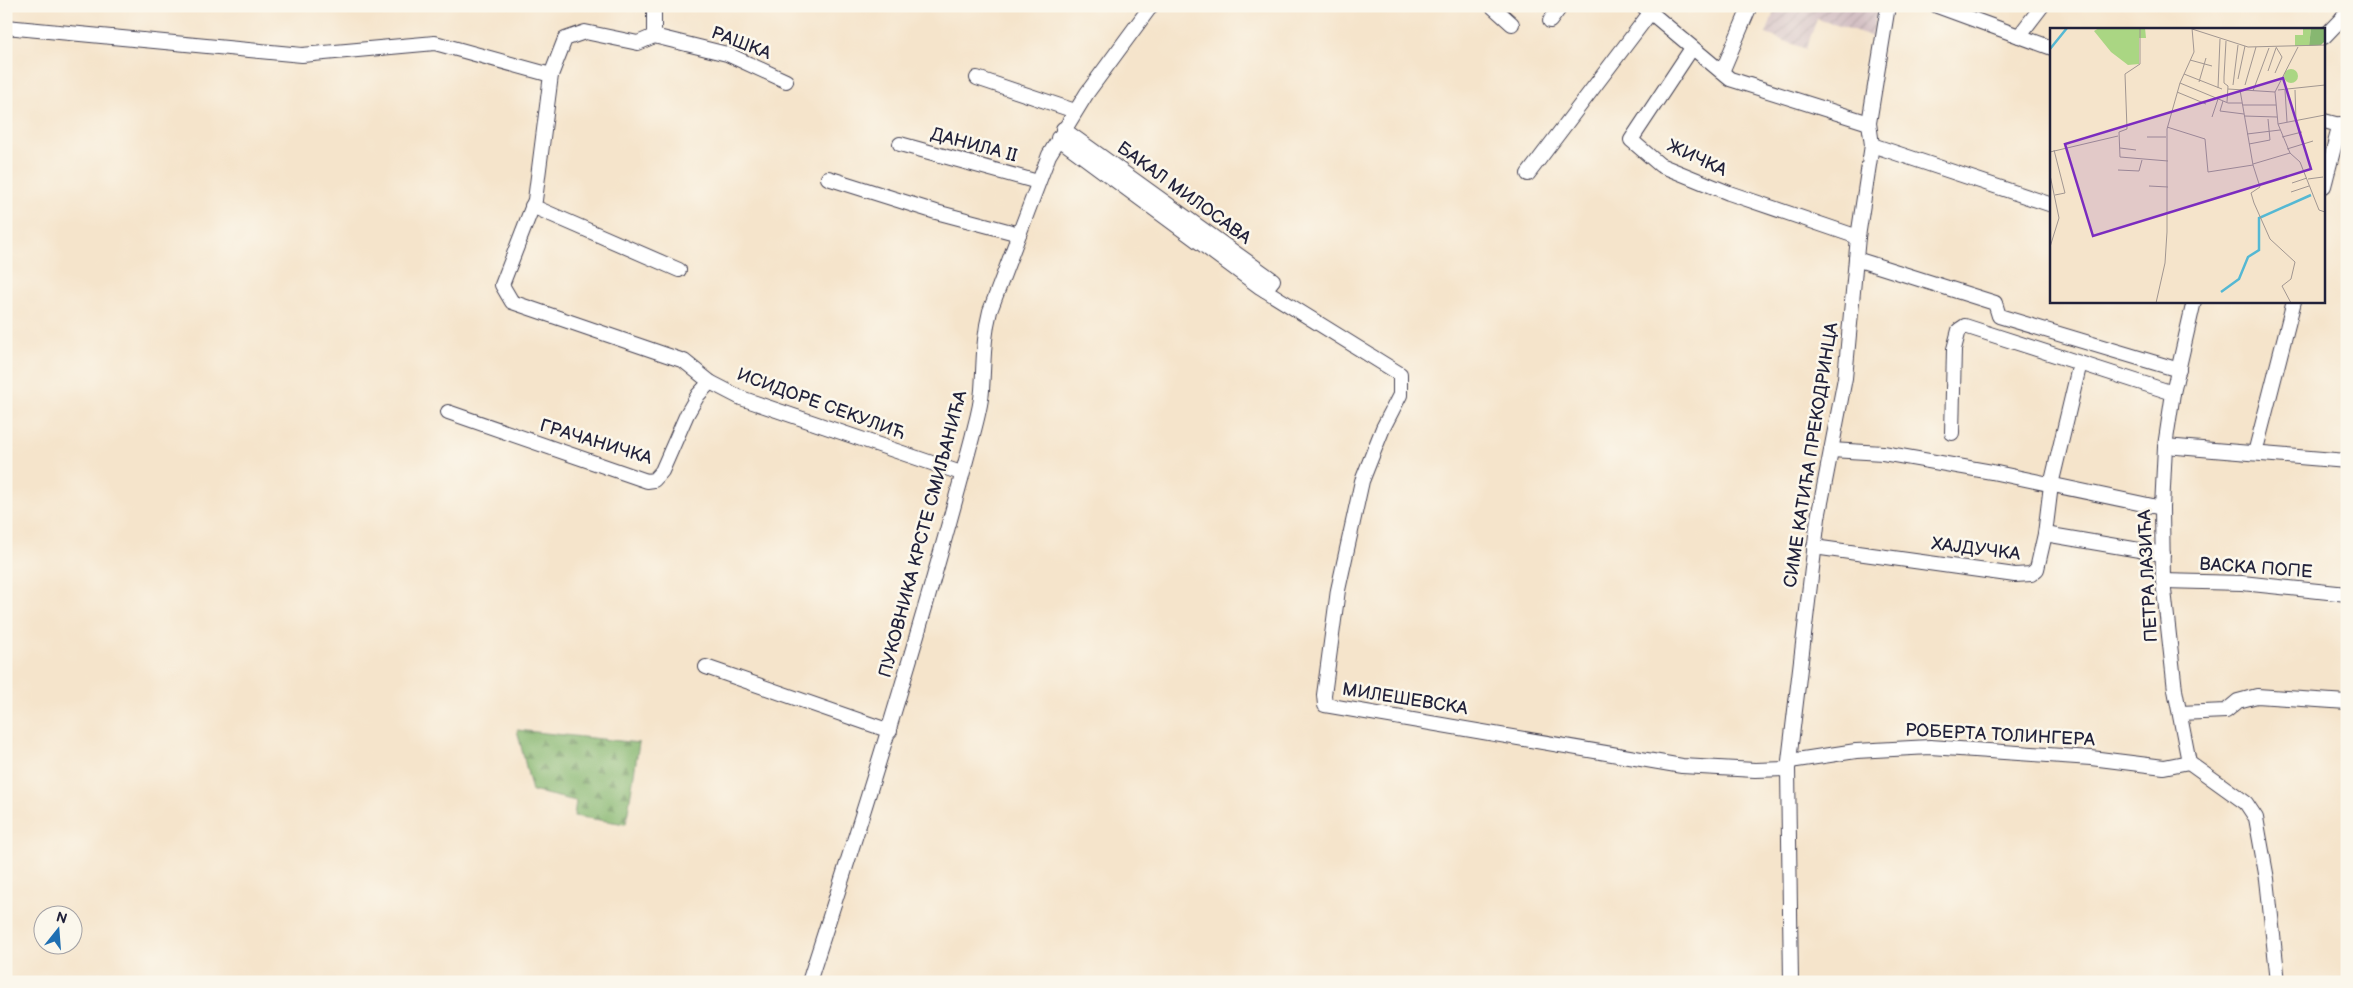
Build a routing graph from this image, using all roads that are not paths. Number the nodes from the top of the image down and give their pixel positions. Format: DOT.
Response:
graph roads {
  1 [pos="654,6"];
  2 [pos="1151,6"];
  3 [pos="1492,6"];
  4 [pos="1561,6"];
  5 [pos="1750,6"];
  6 [pos="1888,6"];
  7 [pos="1937,6"];
  8 [pos="2042,6"];
  9 [pos="1646,9"];
  10 [pos="2347,13"];
  11 [pos="1550,21"];
  12 [pos="1512,24"];
  13 [pos="6,27"];
  14 [pos="2326,35"];
  15 [pos="654,36"];
  16 [pos="2019,36"];
  17 [pos="2050,47"];
  18 [pos="1692,48"];
  19 [pos="1722,72"];
  20 [pos="552,75"];
  21 [pos="978,78"];
  22 [pos="786,81"];
  23 [pos="1075,111"];
  24 [pos="2326,121"];
  25 [pos="1869,123"];
  26 [pos="2343,125"];
  27 [pos="1061,133"];
  28 [pos="900,144"];
  29 [pos="1872,145"];
  30 [pos="1528,174"];
  31 [pos="828,178"];
  32 [pos="2326,180"];
  33 [pos="1038,182"];
  34 [pos="2050,204"];
  35 [pos="532,206"];
  36 [pos="1020,234"];
  37 [pos="1858,237"];
  38 [pos="1856,260"];
  39 [pos="679,270"];
  40 [pos="2194,302"];
  41 [pos="2294,302"];
  42 [pos="2080,363"];
  43 [pos="2179,370"];
  44 [pos="1400,374"];
  45 [pos="710,382"];
  46 [pos="2173,393"];
  47 [pos="448,412"];
  48 [pos="1952,433"];
  49 [pos="2165,446"];
  50 [pos="1831,450"];
  51 [pos="2255,453"];
  52 [pos="2347,460"];
  53 [pos="961,474"];
  54 [pos="2051,485"];
  55 [pos="2162,508"];
  56 [pos="2045,534"];
  57 [pos="1814,546"];
  58 [pos="2163,554"];
  59 [pos="2163,581"];
  60 [pos="2347,594"];
  61 [pos="706,667"];
  62 [pos="2347,702"];
  63 [pos="2180,713"];
  64 [pos="890,731"];
  65 [pos="2190,762"];
  66 [pos="1789,765"];
  67 [pos="809,982"];
  68 [pos="1791,982"];
  69 [pos="2278,982"];
  1 -- 15 [label="street"];
  2 -- 23 [label="street, ПУКОВНИКА КРСТЕ СМИЉАНИЋА"];
  3 -- 12 [label="street"];
  4 -- 11 [label="street"];
  5 -- 19 [label="street"];
  6 -- 25 [label="street, СИМЕ КАТИЋА ПРЕКОДРИНЦА"];
  7 -- 16 [label="street"];
  8 -- 16 [label="street"];
  9 -- 18 [label="street"];
  9 -- 30 [label="street"];
  10 -- 14 [label="street"];
  13 -- 20 [label="street"];
  15 -- 20 [label="street, ИСИДОРЕ СЕКУЛИЋ"];
  15 -- 22 [label="street, РАШКА"];
  16 -- 17 [label="street"];
  18 -- 19 [label="street"];
  18 -- 37 [label="street, ЖИЧКА"];
  19 -- 25 [label="street"];
  20 -- 35 [label="street, ИСИДОРЕ СЕКУЛИЋ"];
  21 -- 23 [label="street"];
  23 -- 27 [label="street, ПУКОВНИКА КРСТЕ СМИЉАНИЋА"];
  24 -- 26 [label="street"];
  25 -- 29 [label="street, СИМЕ КАТИЋА ПРЕКОДРИНЦА"];
  26 -- 32 [label="street"];
  27 -- 33 [label="street, ПУКОВНИКА КРСТЕ СМИЉАНИЋА"];
  27 -- 44 [label="street, БАКАЛ МИЛОСАВА"];
  28 -- 33 [label="street, ДАНИЛА II"];
  29 -- 34 [label="street"];
  29 -- 37 [label="street, СИМЕ КАТИЋА ПРЕКОДРИНЦА"];
  31 -- 36 [label="street"];
  33 -- 36 [label="street, ПУКОВНИКА КРСТЕ СМИЉАНИЋА"];
  35 -- 39 [label="street"];
  35 -- 45 [label="street, ИСИДОРЕ СЕКУЛИЋ"];
  36 -- 53 [label="street, ПУКОВНИКА КРСТЕ СМИЉАНИЋА"];
  37 -- 38 [label="street, СИМЕ КАТИЋА ПРЕКОДРИНЦА"];
  38 -- 43 [label="street"];
  38 -- 50 [label="street, СИМЕ КАТИЋА ПРЕКОДРИНЦА"];
  40 -- 43 [label="street, ПЕТРА ЛАЗИЋА"];
  41 -- 51 [label="street"];
  42 -- 46 [label="street"];
  42 -- 48 [label="street"];
  42 -- 54 [label="street"];
  43 -- 46 [label="street, ПЕТРА ЛАЗИЋА"];
  44 -- 66 [label="street, МИЛЕШЕВСКА"];
  45 -- 47 [label="street, ГРАЧАНИЧКА"];
  45 -- 53 [label="street, ИСИДОРЕ СЕКУЛИЋ"];
  46 -- 49 [label="street, ПЕТРА ЛАЗИЋА"];
  49 -- 51 [label="street"];
  49 -- 55 [label="street, ПЕТРА ЛАЗИЋА"];
  50 -- 54 [label="street"];
  50 -- 57 [label="street, СИМЕ КАТИЋА ПРЕКОДРИНЦА"];
  51 -- 52 [label="street"];
  53 -- 64 [label="street, ПУКОВНИКА КРСТЕ СМИЉАНИЋА"];
  54 -- 55 [label="street"];
  54 -- 56 [label="street"];
  55 -- 58 [label="street, ПЕТРА ЛАЗИЋА"];
  56 -- 57 [label="street, ХАЈДУЧКА"];
  56 -- 58 [label="street, ХАЈДУЧКА"];
  57 -- 66 [label="street, СИМЕ КАТИЋА ПРЕКОДРИНЦА"];
  58 -- 59 [label="street, ПЕТРА ЛАЗИЋА"];
  59 -- 60 [label="street, ВАСКА ПОПЕ"];
  59 -- 63 [label="street, ПЕТРА ЛАЗИЋА"];
  61 -- 64 [label="street"];
  62 -- 63 [label="street"];
  63 -- 65 [label="street, ПЕТРА ЛАЗИЋА"];
  64 -- 67 [label="street, ПУКОВНИКА КРСТЕ СМИЉАНИЋА"];
  65 -- 66 [label="street, РОБЕРТА ТОЛИНГЕРА"];
  65 -- 69 [label="street"];
  66 -- 68 [label="street"];
}
